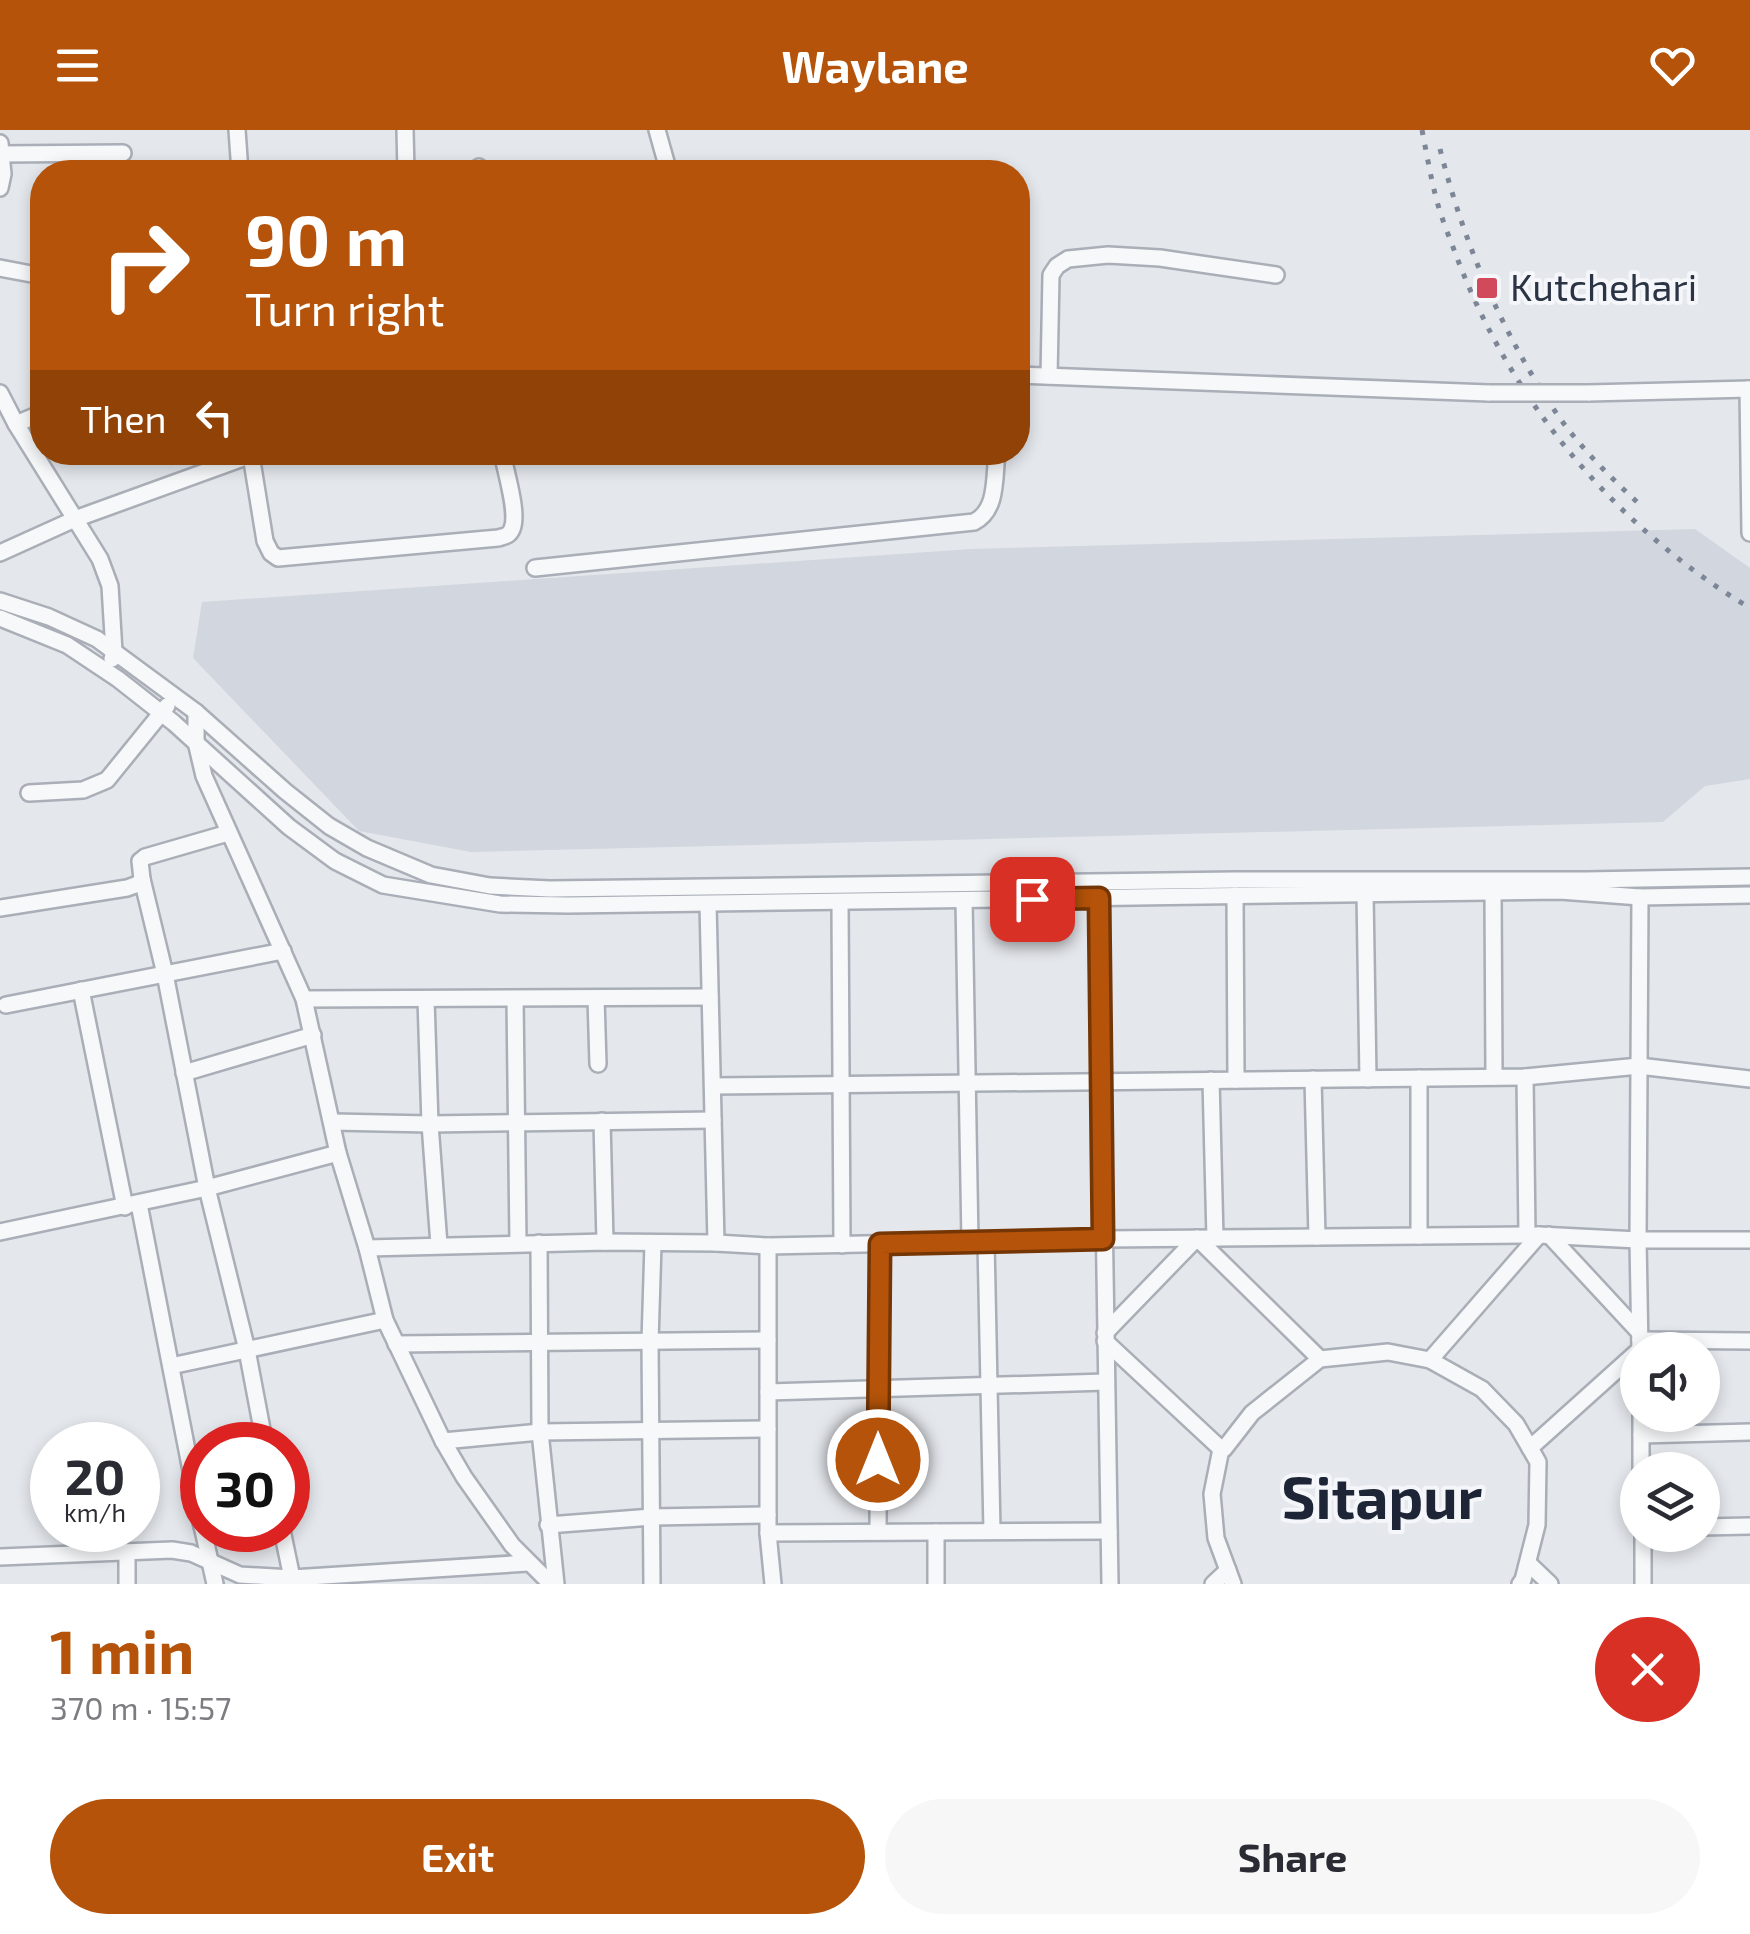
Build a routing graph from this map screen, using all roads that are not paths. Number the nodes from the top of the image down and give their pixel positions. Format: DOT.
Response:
graph roads {
  1 [pos="238,130"];
  2 [pos="405,130"];
  3 [pos="657,130"];
  4 [pos="0,150"];
  5 [pos="123,154"];
  6 [pos="239,160"];
  7 [pos="406,160"];
  8 [pos="665,160"];
  9 [pos="0,188"];
  10 [pos="0,268"];
  11 [pos="30,274"];
  12 [pos="1276,274"];
  13 [pos="1030,375"];
  14 [pos="1049,376"];
  15 [pos="1749,389"];
  16 [pos="0,393"];
  17 [pos="30,419"];
  18 [pos="16,424"];
  19 [pos="30,447"];
  20 [pos="41,465"];
  21 [pos="210,465"];
  22 [pos="255,465"];
  23 [pos="505,465"];
  24 [pos="996,465"];
  25 [pos="75,519"];
  26 [pos="1750,533"];
  27 [pos="0,553"];
  28 [pos="535,568"];
  29 [pos="0,601"];
  30 [pos="0,618"];
  31 [pos="114,652"];
  32 [pos="108,672"];
  33 [pos="174,696"];
  34 [pos="161,712"];
  35 [pos="196,712"];
  36 [pos="196,742"];
  37 [pos="29,793"];
  38 [pos="228,833"];
  39 [pos="1750,877"];
  40 [pos="142,879"];
  41 [pos="1492,892"];
  42 [pos="1366,894"];
  43 [pos="1235,895"];
  44 [pos="1750,895"];
  45 [pos="1640,896"];
  46 [pos="1099,898"];
  47 [pos="964,900"];
  48 [pos="840,902"];
  49 [pos="708,904"];
  50 [pos="0,908"];
  51 [pos="284,951"];
  52 [pos="164,974"];
  53 [pos="82,990"];
  54 [pos="596,998"];
  55 [pos="710,998"];
  56 [pos="304,999"];
  57 [pos="514,999"];
  58 [pos="426,1000"];
  59 [pos="6,1004"];
  60 [pos="313,1035"];
  61 [pos="598,1064"];
  62 [pos="1640,1066"];
  63 [pos="184,1073"];
  64 [pos="1494,1077"];
  65 [pos="1525,1077"];
  66 [pos="1419,1078"];
  67 [pos="1313,1079"];
  68 [pos="1368,1079"];
  69 [pos="1750,1079"];
  70 [pos="1210,1080"];
  71 [pos="1236,1080"];
  72 [pos="1101,1082"];
  73 [pos="967,1083"];
  74 [pos="841,1084"];
  75 [pos="712,1086"];
  76 [pos="713,1120"];
  77 [pos="333,1122"];
  78 [pos="602,1122"];
  79 [pos="516,1123"];
  80 [pos="430,1124"];
  81 [pos="338,1153"];
  82 [pos="208,1188"];
  83 [pos="132,1205"];
  84 [pos="0,1232"];
  85 [pos="1538,1235"];
  86 [pos="1419,1236"];
  87 [pos="1316,1237"];
  88 [pos="1197,1238"];
  89 [pos="1215,1238"];
  90 [pos="1103,1239"];
  91 [pos="1638,1240"];
  92 [pos="1750,1240"];
  93 [pos="605,1242"];
  94 [pos="978,1242"];
  95 [pos="518,1243"];
  96 [pos="538,1243"];
  97 [pos="716,1243"];
  98 [pos="439,1244"];
  99 [pos="653,1244"];
  100 [pos="842,1244"];
  101 [pos="880,1244"];
  102 [pos="768,1246"];
  103 [pos="368,1248"];
  104 [pos="385,1320"];
  105 [pos="1626,1332"];
  106 [pos="1639,1332"];
  107 [pos="1105,1337"];
  108 [pos="768,1340"];
  109 [pos="1750,1341"];
  110 [pos="650,1342"];
  111 [pos="1720,1342"];
  112 [pos="396,1344"];
  113 [pos="538,1344"];
  114 [pos="247,1350"];
  115 [pos="1320,1359"];
  116 [pos="1430,1360"];
  117 [pos="1620,1364"];
  118 [pos="171,1366"];
  119 [pos="1106,1382"];
  120 [pos="989,1385"];
  121 [pos="878,1389"];
  122 [pos="768,1392"];
  123 [pos="182,1422"];
  124 [pos="261,1422"];
  125 [pos="768,1429"];
  126 [pos="651,1430"];
  127 [pos="540,1432"];
  128 [pos="1641,1432"];
  129 [pos="1750,1432"];
  130 [pos="1641,1435"];
  131 [pos="443,1441"];
  132 [pos="1530,1448"];
  133 [pos="1221,1449"];
  134 [pos="1641,1452"];
  135 [pos="768,1515"];
  136 [pos="652,1517"];
  137 [pos="548,1525"];
  138 [pos="1750,1526"];
  139 [pos="1720,1527"];
  140 [pos="992,1531"];
  141 [pos="1109,1531"];
  142 [pos="878,1532"];
  143 [pos="936,1532"];
  144 [pos="768,1533"];
  145 [pos="160,1551"];
  146 [pos="127,1552"];
  147 [pos="207,1552"];
  148 [pos="287,1552"];
  149 [pos="1642,1552"];
  150 [pos="0,1557"];
  151 [pos="209,1560"];
  152 [pos="528,1562"];
  153 [pos="1528,1564"];
  154 [pos="1230,1577"];
  155 [pos="292,1578"];
  156 [pos="128,1584"];
  157 [pos="215,1584"];
  158 [pos="554,1584"];
  159 [pos="652,1584"];
  160 [pos="773,1584"];
  161 [pos="936,1584"];
  162 [pos="1110,1584"];
  163 [pos="1213,1584"];
  164 [pos="1520,1584"];
  165 [pos="1550,1584"];
  166 [pos="1643,1584"];
  1 -- 6 [label="street"];
  2 -- 7 [label="street"];
  3 -- 8 [label="street"];
  4 -- 5 [label="street"];
  4 -- 9 [label="street"];
  10 -- 11 [label="street"];
  12 -- 14 [label="street"];
  13 -- 14 [label="street"];
  14 -- 15 [label="street, bridge"];
  15 -- 26 [label="street"];
  16 -- 18 [label="street"];
  17 -- 18 [label="street"];
  18 -- 19 [label="street"];
  20 -- 25 [label="street"];
  21 -- 25 [label="street"];
  22 -- 23 [label="street"];
  24 -- 28 [label="street"];
  25 -- 27 [label="street"];
  25 -- 31 [label="street"];
  29 -- 31 [label="street"];
  30 -- 32 [label="street"];
  31 -- 32 [label="street"];
  31 -- 33 [label="street"];
  32 -- 34 [label="street"];
  33 -- 34 [label="street"];
  33 -- 35 [label="street"];
  34 -- 36 [label="street"];
  34 -- 37 [label="street"];
  35 -- 36 [label="street"];
  35 -- 39 [label="street"];
  36 -- 38 [label="street"];
  36 -- 49 [label="street"];
  38 -- 40 [label="street"];
  38 -- 51 [label="street"];
  40 -- 50 [label="street"];
  40 -- 52 [label="street"];
  41 -- 42 [label="street"];
  41 -- 45 [label="street"];
  41 -- 64 [label="street"];
  42 -- 43 [label="street"];
  42 -- 68 [label="street"];
  43 -- 46 [label="street"];
  43 -- 71 [label="street"];
  44 -- 45 [label="street"];
  45 -- 62 [label="street"];
  46 -- 47 [label="street"];
  46 -- 72 [label="street"];
  47 -- 48 [label="street"];
  47 -- 73 [label="street"];
  48 -- 49 [label="street"];
  48 -- 74 [label="street"];
  49 -- 55 [label="street"];
  51 -- 52 [label="street"];
  51 -- 56 [label="street"];
  52 -- 53 [label="street"];
  52 -- 63 [label="street"];
  53 -- 59 [label="street"];
  53 -- 83 [label="street"];
  54 -- 55 [label="street"];
  54 -- 57 [label="street"];
  54 -- 61 [label="street"];
  55 -- 75 [label="street"];
  56 -- 58 [label="street"];
  56 -- 60 [label="street"];
  57 -- 58 [label="street"];
  57 -- 79 [label="street"];
  58 -- 80 [label="street"];
  60 -- 63 [label="street"];
  60 -- 77 [label="street"];
  62 -- 65 [label="street"];
  62 -- 69 [label="street"];
  62 -- 91 [label="street"];
  63 -- 82 [label="street"];
  64 -- 65 [label="street"];
  64 -- 66 [label="street"];
  65 -- 85 [label="street"];
  66 -- 68 [label="street"];
  66 -- 86 [label="street"];
  67 -- 68 [label="street"];
  67 -- 71 [label="street"];
  67 -- 87 [label="street"];
  70 -- 71 [label="street"];
  70 -- 72 [label="street"];
  70 -- 89 [label="street"];
  72 -- 73 [label="street"];
  72 -- 90 [label="street"];
  73 -- 74 [label="street"];
  73 -- 94 [label="street"];
  74 -- 75 [label="street"];
  74 -- 100 [label="street"];
  75 -- 76 [label="street"];
  76 -- 78 [label="street"];
  76 -- 97 [label="street"];
  77 -- 80 [label="street"];
  77 -- 81 [label="street"];
  78 -- 79 [label="street"];
  78 -- 93 [label="street"];
  79 -- 80 [label="street"];
  79 -- 95 [label="street"];
  80 -- 98 [label="street"];
  81 -- 82 [label="street"];
  81 -- 103 [label="street"];
  82 -- 83 [label="street"];
  82 -- 114 [label="street"];
  83 -- 84 [label="street"];
  83 -- 118 [label="street"];
  85 -- 86 [label="street"];
  85 -- 91 [label="street"];
  85 -- 105 [label="street"];
  85 -- 116 [label="street"];
  86 -- 87 [label="street"];
  87 -- 89 [label="street"];
  88 -- 89 [label="street"];
  88 -- 90 [label="street"];
  88 -- 107 [label="street"];
  88 -- 115 [label="street"];
  90 -- 94 [label="street"];
  90 -- 107 [label="street"];
  91 -- 92 [label="street"];
  91 -- 106 [label="street"];
  93 -- 96 [label="street"];
  93 -- 99 [label="street"];
  94 -- 101 [label="street"];
  94 -- 120 [label="street"];
  95 -- 96 [label="street"];
  95 -- 98 [label="street"];
  96 -- 113 [label="street"];
  97 -- 99 [label="street"];
  97 -- 102 [label="street"];
  98 -- 103 [label="street"];
  99 -- 110 [label="street"];
  100 -- 101 [label="street"];
  100 -- 102 [label="street"];
  101 -- 121 [label="street"];
  102 -- 108 [label="street"];
  103 -- 104 [label="street"];
  104 -- 112 [label="street"];
  104 -- 114 [label="street"];
  107 -- 119 [label="street"];
  107 -- 133 [label="street"];
  108 -- 110 [label="street"];
  108 -- 122 [label="street"];
  109 -- 111 [label="street"];
  110 -- 113 [label="street"];
  110 -- 126 [label="street"];
  112 -- 113 [label="street"];
  112 -- 131 [label="street"];
  113 -- 127 [label="street"];
  114 -- 118 [label="street"];
  114 -- 124 [label="street"];
  115 -- 116 [label="street"];
  115 -- 133 [label="street"];
  116 -- 132 [label="street"];
  117 -- 132 [label="street"];
  118 -- 123 [label="street"];
  119 -- 120 [label="street"];
  119 -- 141 [label="street"];
  120 -- 121 [label="street"];
  120 -- 140 [label="street"];
  121 -- 122 [label="street"];
  121 -- 142 [label="street"];
  122 -- 125 [label="street"];
  125 -- 126 [label="street"];
  125 -- 135 [label="street"];
  126 -- 127 [label="street"];
  126 -- 136 [label="street"];
  127 -- 131 [label="street"];
  127 -- 137 [label="street"];
  128 -- 130 [label="street"];
  129 -- 130 [label="street"];
  130 -- 134 [label="street"];
  131 -- 152 [label="street"];
  132 -- 153 [label="street"];
  133 -- 154 [label="street"];
  135 -- 136 [label="street"];
  135 -- 144 [label="street"];
  136 -- 137 [label="street"];
  136 -- 159 [label="street"];
  137 -- 158 [label="street"];
  138 -- 139 [label="street"];
  140 -- 141 [label="street"];
  140 -- 143 [label="street"];
  141 -- 162 [label="street"];
  142 -- 143 [label="street"];
  142 -- 144 [label="street"];
  143 -- 161 [label="street"];
  144 -- 160 [label="street"];
  145 -- 151 [label="street"];
  146 -- 150 [label="street"];
  146 -- 156 [label="street"];
  147 -- 151 [label="street"];
  148 -- 155 [label="street"];
  149 -- 166 [label="street"];
  151 -- 155 [label="street"];
  151 -- 157 [label="street"];
  152 -- 155 [label="street"];
  152 -- 158 [label="street"];
  153 -- 164 [label="street"];
  153 -- 165 [label="street"];
  154 -- 163 [label="street"];
}
